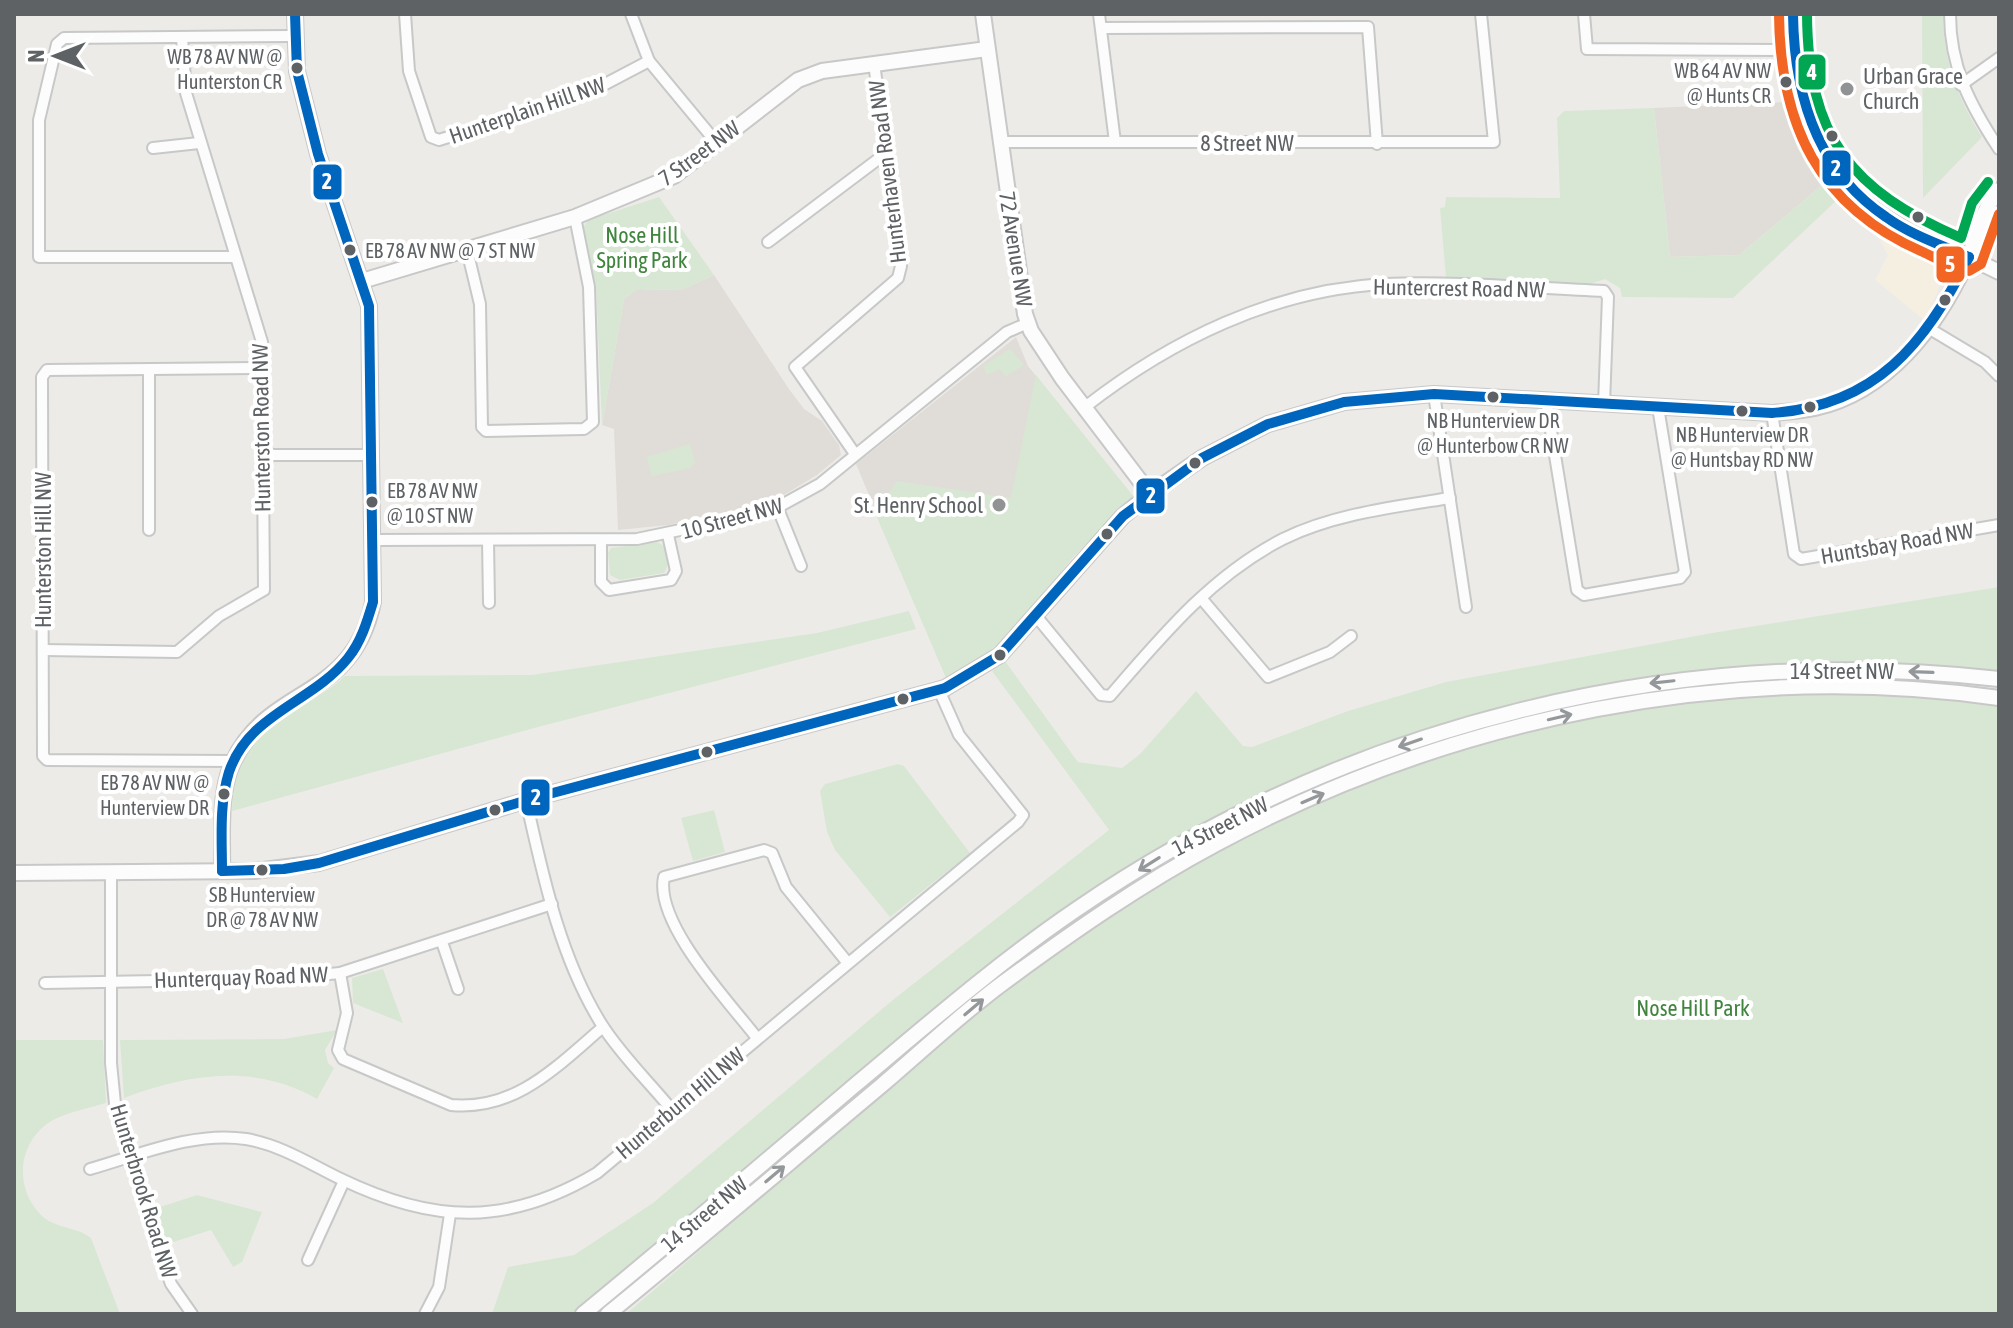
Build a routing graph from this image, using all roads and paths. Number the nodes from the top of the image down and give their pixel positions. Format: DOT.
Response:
graph roads {
  1 [pos="295,14"];
  2 [pos="405,14"];
  3 [pos="631,14"];
  4 [pos="983,14"];
  5 [pos="1099,14"];
  6 [pos="1481,14"];
  7 [pos="1584,14"];
  8 [pos="1793,14"];
  9 [pos="1950,14"];
  10 [pos="1101,28"];
  11 [pos="294,36"];
  12 [pos="182,38"];
  13 [pos="987,49"];
  14 [pos="1793,50"];
  15 [pos="1999,58"];
  16 [pos="649,61"];
  17 [pos="874,63"];
  18 [pos="1961,85"];
  19 [pos="716,142"];
  20 [pos="1001,142"];
  21 [pos="1115,142"];
  22 [pos="199,143"];
  23 [pos="1377,144"];
  24 [pos="153,148"];
  25 [pos="1999,149"];
  26 [pos="885,154"];
  27 [pos="1999,190"];
  28 [pos="575,217"];
  29 [pos="768,242"];
  30 [pos="467,250"];
  31 [pos="235,257"];
  32 [pos="1969,257"];
  33 [pos="1999,272"];
  34 [pos="362,281"];
  35 [pos="1028,323"];
  36 [pos="1930,329"];
  37 [pos="262,368"];
  38 [pos="149,369"];
  39 [pos="1999,376"];
  40 [pos="1434,394"];
  41 [pos="1546,400"];
  42 [pos="1604,404"];
  43 [pos="1085,407"];
  44 [pos="1658,407"];
  45 [pos="1772,413"];
  46 [pos="855,454"];
  47 [pos="262,455"];
  48 [pos="373,455"];
  49 [pos="1150,494"];
  50 [pos="1450,498"];
  51 [pos="778,509"];
  52 [pos="1999,525"];
  53 [pos="149,530"];
  54 [pos="668,535"];
  55 [pos="374,540"];
  56 [pos="488,540"];
  57 [pos="601,540"];
  58 [pos="801,566"];
  59 [pos="1201,598"];
  60 [pos="489,603"];
  61 [pos="1466,607"];
  62 [pos="1036,616"];
  63 [pos="1351,636"];
  64 [pos="44,650"];
  65 [pos="1999,679"];
  66 [pos="939,690"];
  67 [pos="1999,698"];
  68 [pos="234,761"];
  69 [pos="526,800"];
  70 [pos="111,871"];
  71 [pos="222,871"];
  72 [pos="14,873"];
  73 [pos="552,904"];
  74 [pos="442,942"];
  75 [pos="847,962"];
  76 [pos="340,973"];
  77 [pos="111,982"];
  78 [pos="45,983"];
  79 [pos="458,989"];
  80 [pos="603,1027"];
  81 [pos="757,1038"];
  82 [pos="672,1110"];
  83 [pos="131,1157"];
  84 [pos="90,1169"];
  85 [pos="344,1181"];
  86 [pos="450,1214"];
  87 [pos="308,1260"];
  88 [pos="192,1314"];
  89 [pos="425,1314"];
  90 [pos="583,1314"];
  91 [pos="608,1314"];
  1 -- 11 [label="street"];
  2 -- 16 [label="street, Hunterplain Hill NW"];
  3 -- 16 [label="street"];
  4 -- 13 [label="street, 72 Avenue NW"];
  5 -- 10 [label="street"];
  6 -- 23 [label="street, 8 Street NW"];
  7 -- 14 [label="street"];
  8 -- 14 [label="street"];
  9 -- 18 [label="street"];
  10 -- 21 [label="street"];
  10 -- 23 [label="street"];
  11 -- 12 [label="street"];
  11 -- 34 [label="street"];
  12 -- 22 [label="street, Hunterston Road NW"];
  12 -- 31 [label="street"];
  13 -- 17 [label="street, 7 Street NW"];
  13 -- 20 [label="street, 72 Avenue NW"];
  14 -- 32 [label="street"];
  15 -- 18 [label="street"];
  16 -- 19 [label="street"];
  17 -- 19 [label="street, 7 Street NW"];
  17 -- 26 [label="street, Hunterhaven Road NW"];
  18 -- 25 [label="street"];
  19 -- 28 [label="street, 7 Street NW"];
  20 -- 21 [label="street, 8 Street NW"];
  20 -- 35 [label="street, 72 Avenue NW"];
  21 -- 23 [label="street, 8 Street NW"];
  22 -- 24 [label="street"];
  22 -- 31 [label="street, Hunterston Road NW"];
  26 -- 29 [label="street"];
  26 -- 46 [label="street, Hunterhaven Road NW"];
  27 -- 32 [label="street"];
  28 -- 30 [label="street, 7 Street NW"];
  28 -- 30 [label="street"];
  30 -- 34 [label="street, 7 Street NW"];
  31 -- 37 [label="street, Hunterston Road NW"];
  32 -- 33 [label="street"];
  32 -- 36 [label="street"];
  34 -- 48 [label="street"];
  35 -- 43 [label="street, 72 Avenue NW"];
  35 -- 46 [label="street, 10 Street NW"];
  36 -- 39 [label="street"];
  36 -- 45 [label="street"];
  37 -- 38 [label="street, Hunterston Hill NW"];
  37 -- 47 [label="street, Hunterston Road NW"];
  38 -- 53 [label="street"];
  38 -- 64 [label="street, Hunterston Hill NW"];
  40 -- 41 [label="street"];
  40 -- 49 [label="street"];
  40 -- 50 [label="street"];
  41 -- 42 [label="street"];
  41 -- 44 [label="street"];
  42 -- 43 [label="street, Huntercrest Road NW"];
  42 -- 44 [label="street"];
  43 -- 49 [label="street, 72 Avenue NW"];
  44 -- 45 [label="street"];
  45 -- 52 [label="street, Huntsbay Road NW"];
  46 -- 51 [label="street, 10 Street NW"];
  47 -- 48 [label="street"];
  47 -- 64 [label="street, Hunterston Road NW"];
  48 -- 55 [label="street"];
  49 -- 62 [label="street"];
  50 -- 59 [label="street"];
  50 -- 61 [label="street"];
  51 -- 54 [label="street, 10 Street NW"];
  51 -- 58 [label="street"];
  54 -- 57 [label="street, 10 Street NW"];
  54 -- 57 [label="street"];
  55 -- 56 [label="street, 10 Street NW"];
  55 -- 68 [label="street"];
  56 -- 57 [label="street, 10 Street NW"];
  56 -- 60 [label="street"];
  59 -- 62 [label="street"];
  59 -- 63 [label="street"];
  62 -- 66 [label="street"];
  64 -- 68 [label="street, Hunterston Hill NW"];
  65 -- 90 [label="street, 14 Street NW, one-way"];
  66 -- 69 [label="street"];
  66 -- 75 [label="street, Hunterburn Hill NW"];
  91 -- 67 [label="street, 14 Street NW, one-way"];
  68 -- 71 [label="street"];
  69 -- 71 [label="street"];
  69 -- 73 [label="street"];
  70 -- 71 [label="street"];
  70 -- 72 [label="street"];
  70 -- 77 [label="street, Hunterbrook Road NW"];
  73 -- 74 [label="street, Hunterquay Road NW"];
  73 -- 80 [label="street"];
  74 -- 76 [label="street, Hunterquay Road NW"];
  74 -- 79 [label="street"];
  75 -- 81 [label="street, Hunterburn Hill NW"];
  75 -- 81 [label="street"];
  76 -- 77 [label="street, Hunterquay Road NW"];
  76 -- 80 [label="street"];
  77 -- 78 [label="street, Hunterquay Road NW"];
  77 -- 83 [label="street, Hunterbrook Road NW"];
  80 -- 82 [label="street"];
  81 -- 82 [label="street, Hunterburn Hill NW"];
  82 -- 86 [label="street, Hunterburn Hill NW"];
  83 -- 84 [label="street, Hunterburn Hill NW"];
  83 -- 85 [label="street, Hunterburn Hill NW"];
  83 -- 88 [label="street, Hunterbrook Road NW"];
  85 -- 86 [label="street, Hunterburn Hill NW"];
  85 -- 87 [label="street"];
  86 -- 89 [label="street"];
}
